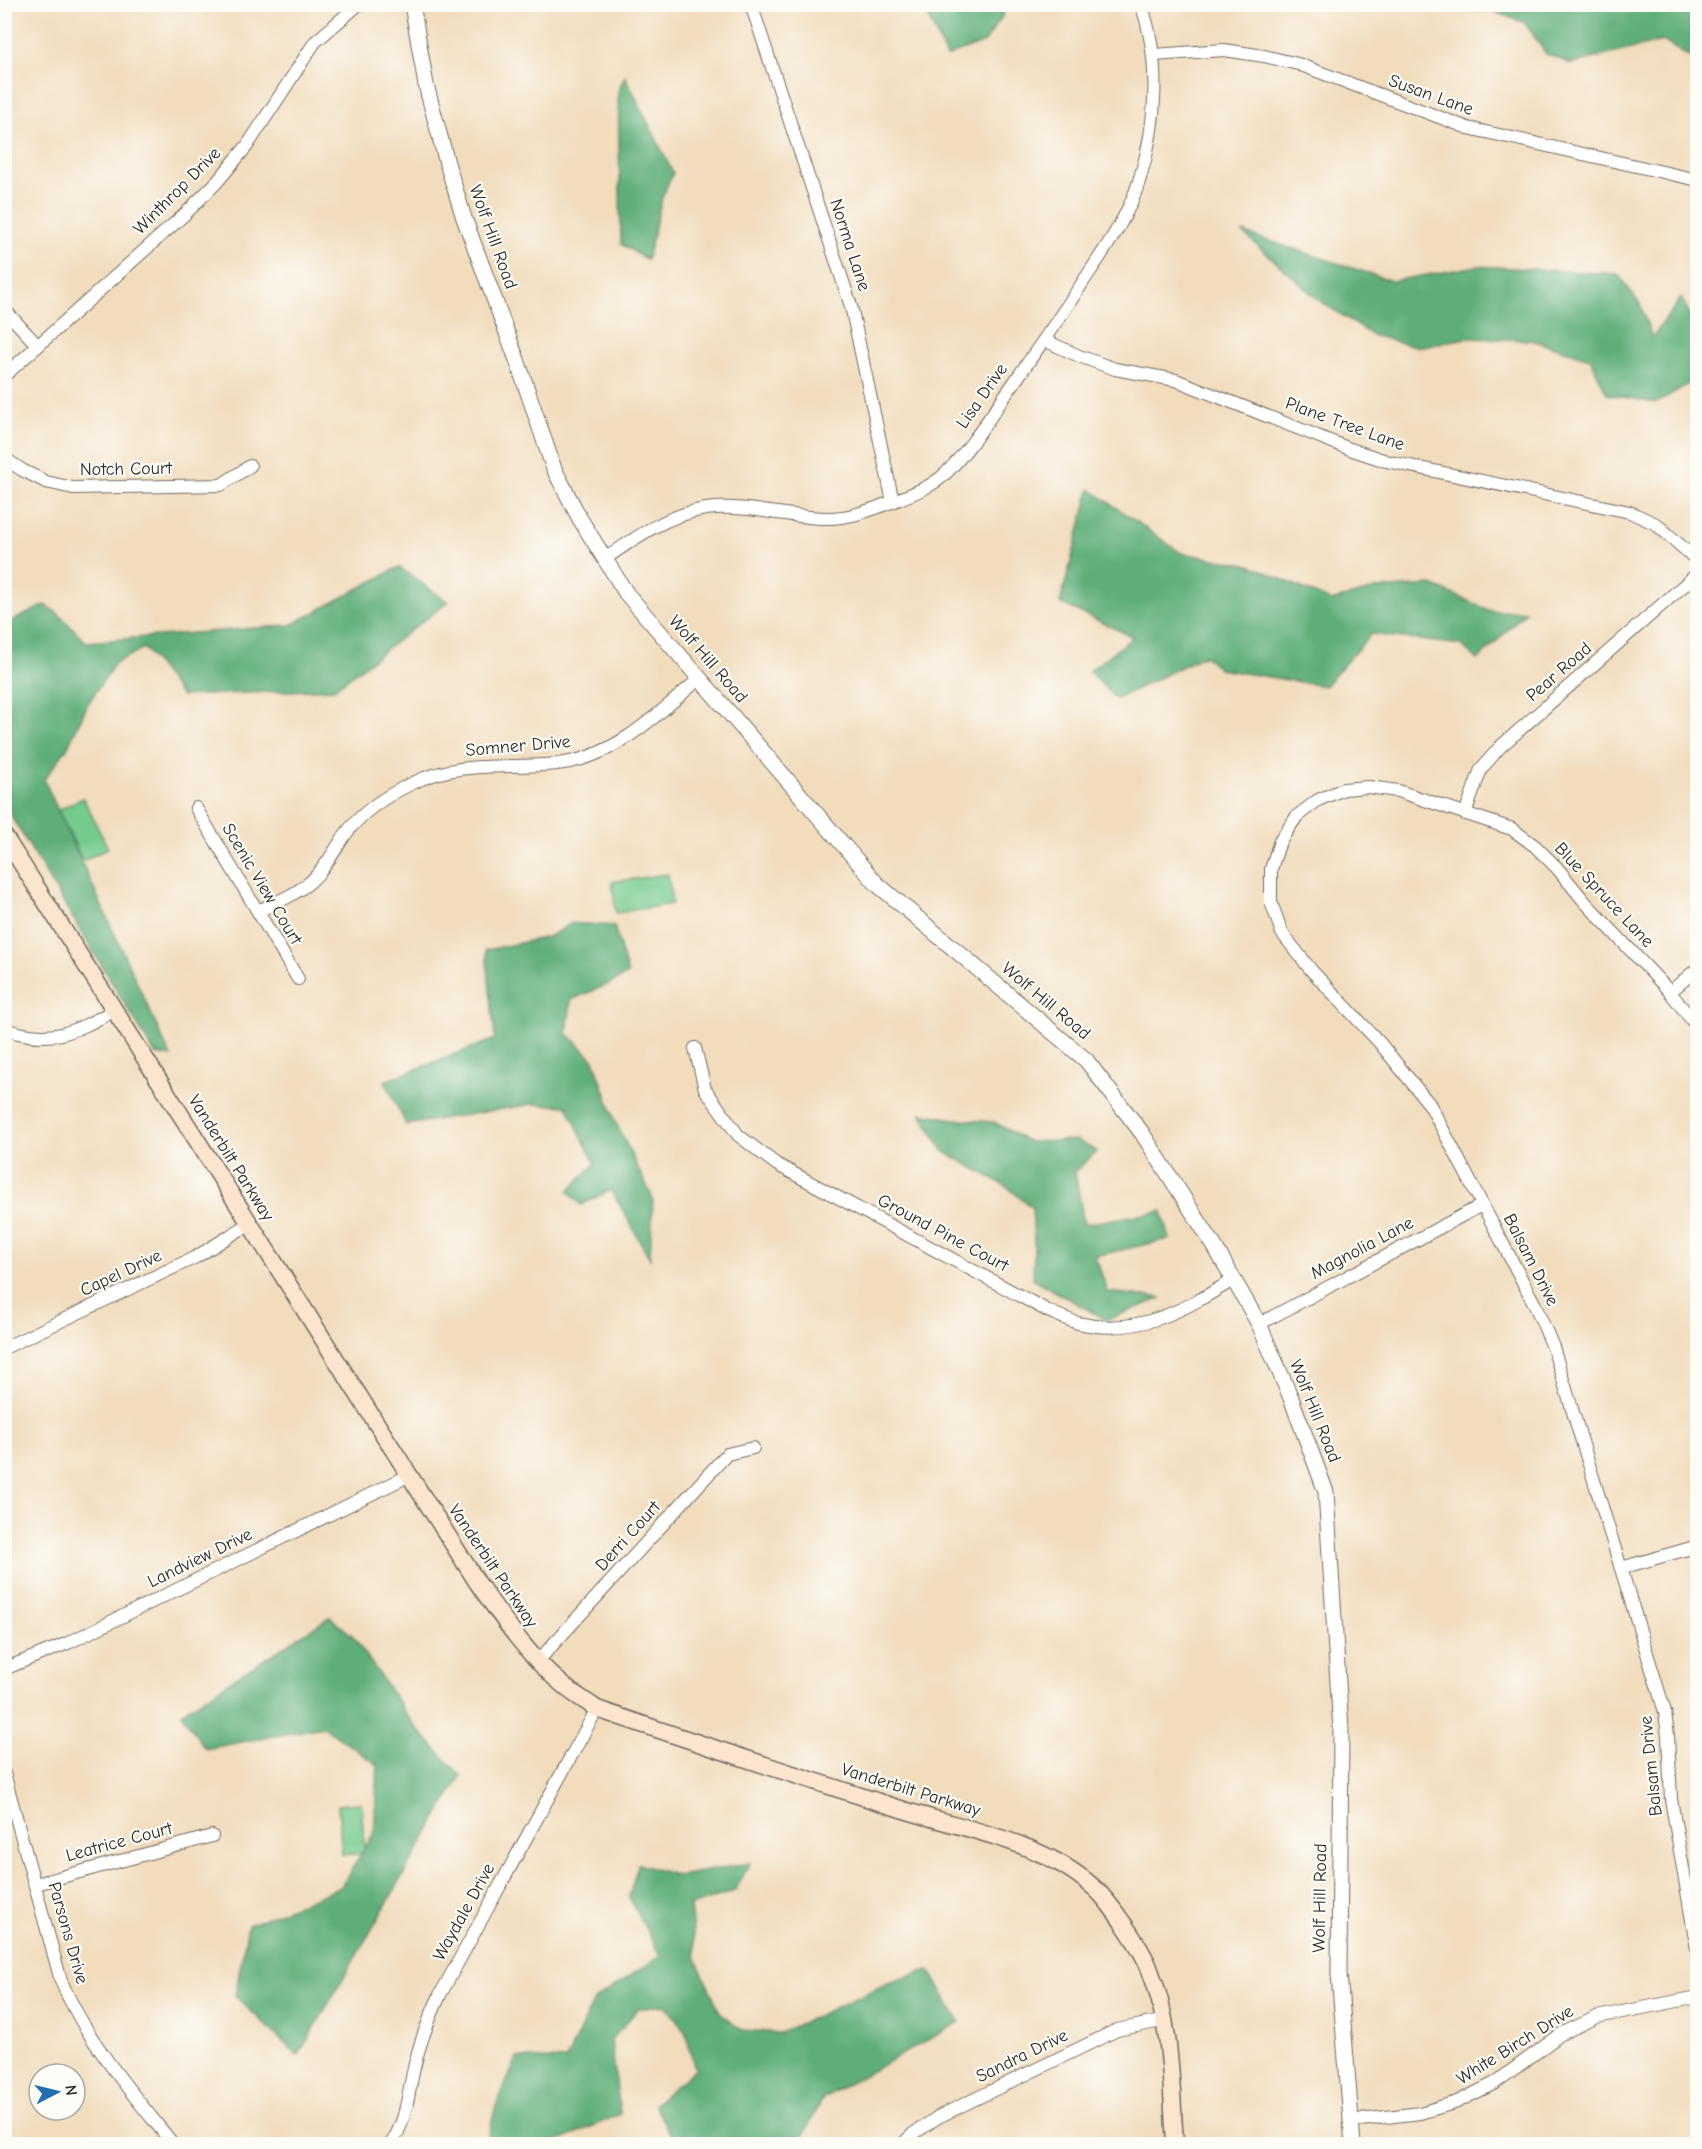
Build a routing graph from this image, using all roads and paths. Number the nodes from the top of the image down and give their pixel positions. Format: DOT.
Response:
graph roads {
  1 [pos="370,4"];
  2 [pos="412,4"];
  3 [pos="751,4"];
  4 [pos="1141,4"];
  5 [pos="355,8"];
  6 [pos="1154,55"];
  7 [pos="1698,180"];
  8 [pos="4,309"];
  9 [pos="1044,340"];
  10 [pos="38,346"];
  11 [pos="4,376"];
  12 [pos="4,458"];
  13 [pos="250,466"];
  14 [pos="893,502"];
  15 [pos="605,558"];
  16 [pos="1698,561"];
  17 [pos="1698,573"];
  18 [pos="699,679"];
  19 [pos="196,808"];
  20 [pos="1465,814"];
  21 [pos="4,836"];
  22 [pos="258,911"];
  23 [pos="1698,968"];
  24 [pos="298,979"];
  25 [pos="1670,992"];
  26 [pos="115,1010"];
  27 [pos="1698,1028"];
  28 [pos="4,1029"];
  29 [pos="695,1048"];
  30 [pos="1482,1205"];
  31 [pos="249,1224"];
  32 [pos="1233,1280"];
  33 [pos="1259,1324"];
  34 [pos="4,1348"];
  35 [pos="753,1448"];
  36 [pos="410,1475"];
  37 [pos="1698,1546"];
  38 [pos="1621,1568"];
  39 [pos="538,1661"];
  40 [pos="4,1669"];
  41 [pos="597,1709"];
  42 [pos="4,1773"];
  43 [pos="212,1836"];
  44 [pos="36,1884"];
  45 [pos="1698,1955"];
  46 [pos="1698,1997"];
  47 [pos="1166,2020"];
  48 [pos="1352,2121"];
  49 [pos="172,2145"];
  50 [pos="391,2145"];
  51 [pos="903,2145"];
  52 [pos="1176,2145"];
  53 [pos="1353,2145"];
  1 -- 5 [label="street, Winthrop Drive"];
  2 -- 15 [label="street, Wolf Hill Road"];
  3 -- 14 [label="street, Norma Lane"];
  4 -- 6 [label="street, Lisa Drive"];
  5 -- 10 [label="street, Winthrop Drive"];
  6 -- 7 [label="street, Susan Lane"];
  6 -- 9 [label="street, Lisa Drive"];
  8 -- 10 [label="street"];
  9 -- 14 [label="street, Lisa Drive"];
  9 -- 16 [label="street, Plane Tree Lane"];
  10 -- 11 [label="street, Winthrop Drive"];
  12 -- 13 [label="street, Notch Court"];
  14 -- 15 [label="street, Lisa Drive"];
  15 -- 18 [label="street, Wolf Hill Road"];
  17 -- 20 [label="street, Pear Road"];
  18 -- 22 [label="street, Somner Drive"];
  18 -- 32 [label="street, Wolf Hill Road"];
  19 -- 22 [label="street, Scenic View Court"];
  20 -- 25 [label="street, Blue Spruce Lane"];
  20 -- 30 [label="street, Balsam Drive"];
  21 -- 26 [label="main road, Vanderbilt Parkway"];
  22 -- 24 [label="street, Scenic View Court"];
  23 -- 25 [label="street"];
  25 -- 27 [label="street, Blue Spruce Lane"];
  26 -- 28 [label="street"];
  26 -- 31 [label="main road, Vanderbilt Parkway"];
  29 -- 32 [label="street, Ground Pine Court"];
  30 -- 33 [label="street, Magnolia Lane"];
  30 -- 38 [label="street, Balsam Drive"];
  31 -- 34 [label="street, Capel Drive"];
  31 -- 36 [label="main road, Vanderbilt Parkway"];
  32 -- 33 [label="street, Wolf Hill Road"];
  33 -- 48 [label="street, Wolf Hill Road"];
  35 -- 39 [label="street, Derri Court"];
  36 -- 39 [label="main road, Vanderbilt Parkway"];
  36 -- 40 [label="street, Landview Drive"];
  37 -- 38 [label="street"];
  38 -- 45 [label="street, Balsam Drive"];
  39 -- 41 [label="main road, Vanderbilt Parkway"];
  41 -- 47 [label="main road, Vanderbilt Parkway"];
  41 -- 50 [label="street, Waydale Drive"];
  42 -- 44 [label="street, Parsons Drive"];
  43 -- 44 [label="street, Leatrice Court"];
  44 -- 49 [label="street, Parsons Drive"];
  46 -- 48 [label="street, White Birch Drive"];
  47 -- 51 [label="street, Sandra Drive"];
  47 -- 52 [label="main road, Vanderbilt Parkway"];
  48 -- 53 [label="street, Wolf Hill Road"];
}
